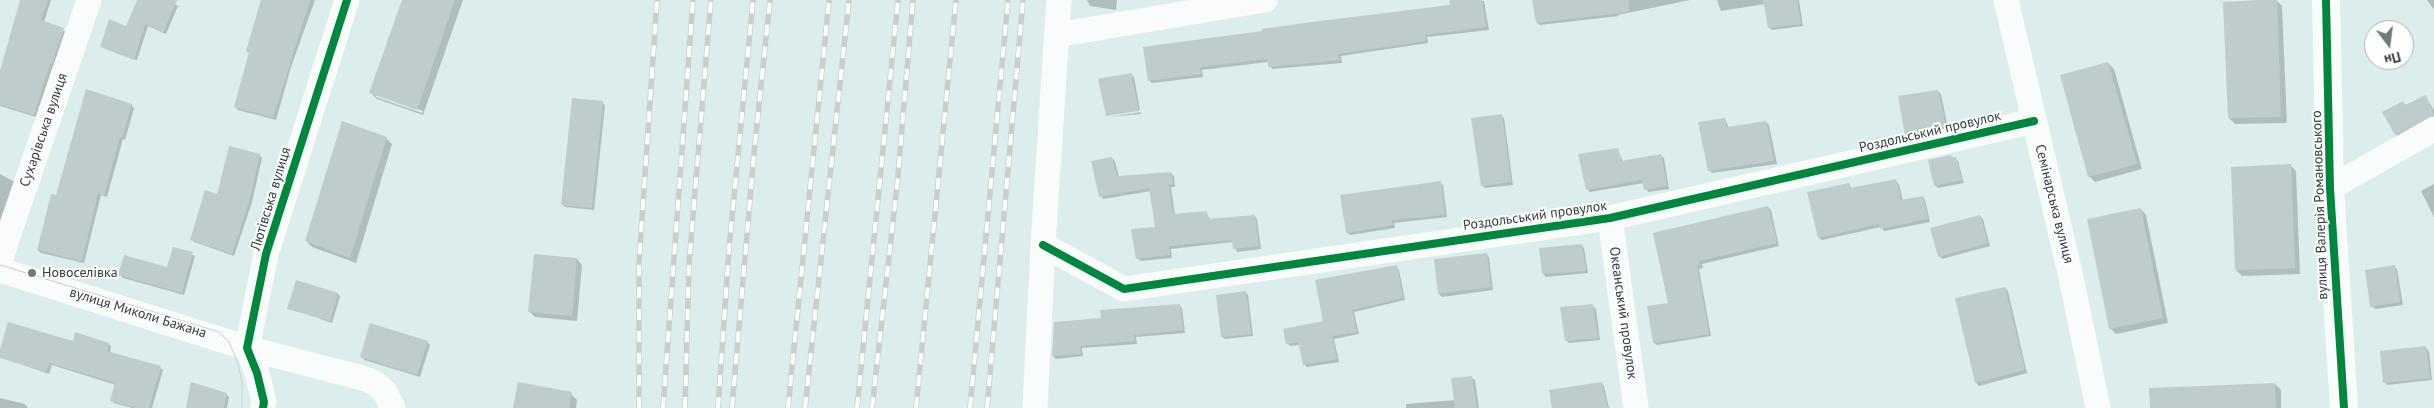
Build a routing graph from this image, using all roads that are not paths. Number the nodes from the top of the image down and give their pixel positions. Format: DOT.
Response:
graph roads {
  1 [pos="89,0"];
  2 [pos="348,0"];
  3 [pos="1059,0"];
  4 [pos="1265,0"];
  5 [pos="2006,0"];
  6 [pos="2326,0"];
  7 [pos="1056,35"];
  8 [pos="2034,121"];
  9 [pos="2434,129"];
  10 [pos="2330,188"];
  11 [pos="1610,218"];
  12 [pos="1043,245"];
  13 [pos="0,260"];
  14 [pos="0,270"];
  15 [pos="248,348"];
  16 [pos="263,408"];
  17 [pos="393,408"];
  18 [pos="1036,408"];
  19 [pos="1636,408"];
  20 [pos="2098,408"];
  21 [pos="2344,408"];
  1 -- 13 [label="street, Сухарівська вулиця"];
  2 -- 15 [label="street, Лютівська вулиця"];
  3 -- 7 [label="street"];
  4 -- 7 [label="street"];
  5 -- 8 [label="street, Семінарська вулиця"];
  6 -- 10 [label="street, вулиця Валерія Романовського"];
  7 -- 12 [label="street"];
  8 -- 11 [label="street, Роздольський провулок"];
  8 -- 20 [label="street, Семінарська вулиця"];
  9 -- 10 [label="street"];
  10 -- 21 [label="street, вулиця Валерія Романовського"];
  11 -- 12 [label="street, Роздольський провулок"];
  11 -- 19 [label="street, Океанський провулок"];
  12 -- 18 [label="street"];
  14 -- 15 [label="street, вулиця Миколи Бажана"];
  15 -- 16 [label="street"];
  15 -- 17 [label="street, вулиця Миколи Бажана"];
}
